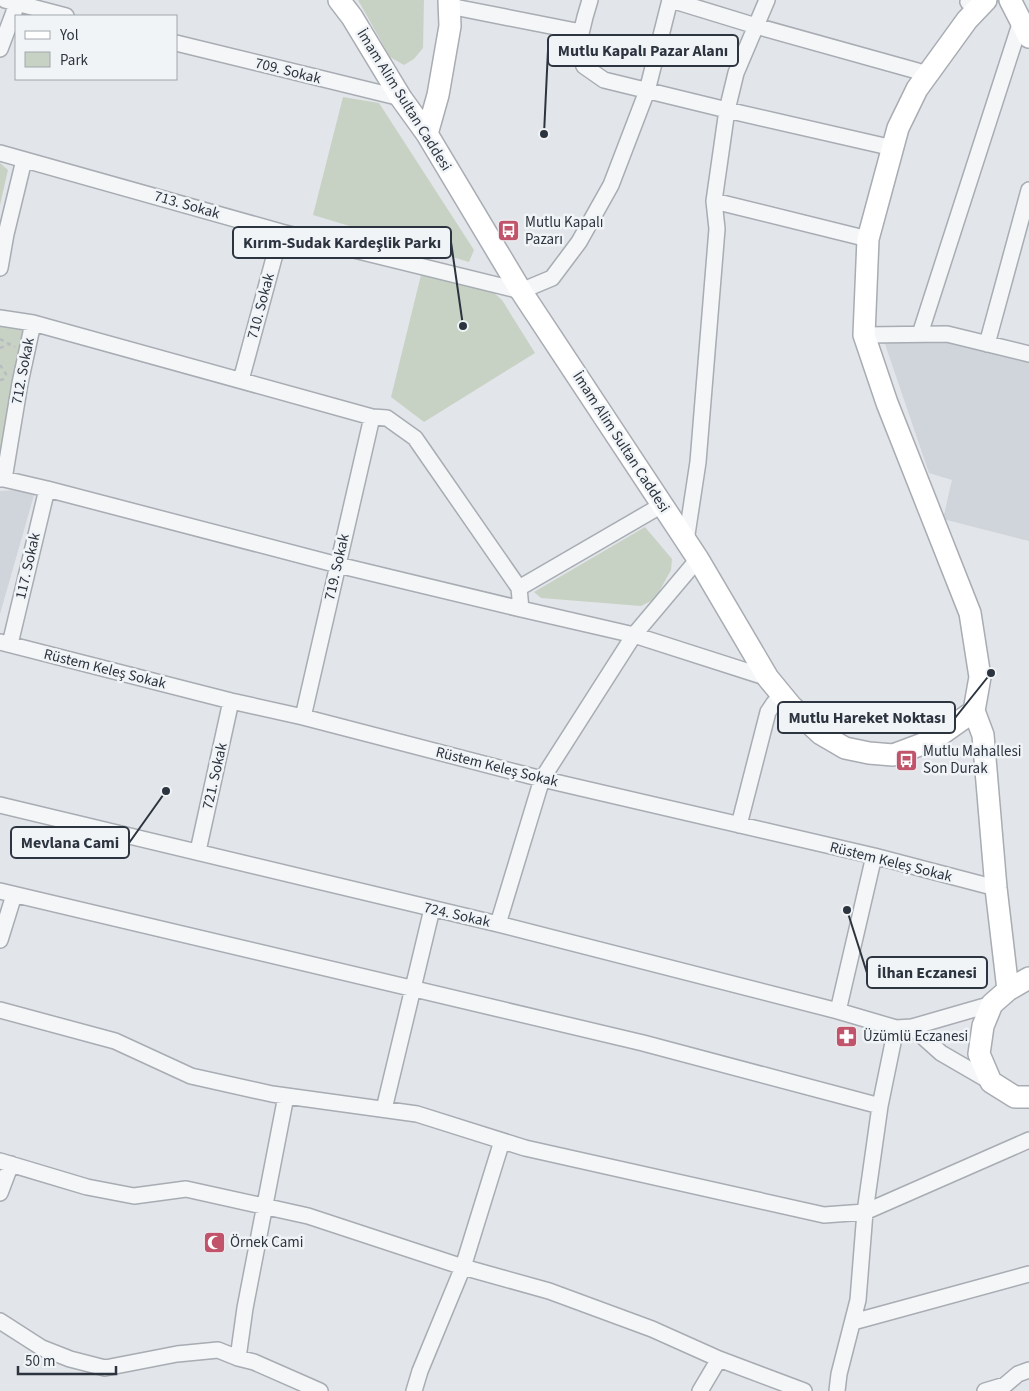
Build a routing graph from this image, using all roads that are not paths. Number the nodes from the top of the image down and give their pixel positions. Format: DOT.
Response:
graph roads {
  1 [pos="339,0"];
  2 [pos="590,0"];
  3 [pos="671,0"];
  4 [pos="767,0"];
  5 [pos="1010,0"];
  6 [pos="11,2"];
  7 [pos="973,2"];
  8 [pos="449,3"];
  9 [pos="62,15"];
  10 [pos="756,26"];
  11 [pos="1025,29"];
  12 [pos="581,32"];
  13 [pos="178,43"];
  14 [pos="0,46"];
  15 [pos="928,74"];
  16 [pos="647,91"];
  17 [pos="401,98"];
  18 [pos="727,110"];
  19 [pos="427,134"];
  20 [pos="893,148"];
  21 [pos="0,153"];
  22 [pos="24,160"];
  23 [pos="1029,190"];
  24 [pos="714,201"];
  25 [pos="281,232"];
  26 [pos="3,234"];
  27 [pos="868,239"];
  28 [pos="0,268"];
  29 [pos="521,291"];
  30 [pos="0,318"];
  31 [pos="33,323"];
  32 [pos="864,334"];
  33 [pos="920,334"];
  34 [pos="987,344"];
  35 [pos="1029,354"];
  36 [pos="241,380"];
  37 [pos="372,417"];
  38 [pos="2,479"];
  39 [pos="47,488"];
  40 [pos="662,505"];
  41 [pos="686,541"];
  42 [pos="698,559"];
  43 [pos="338,565"];
  44 [pos="519,588"];
  45 [pos="521,609"];
  46 [pos="634,636"];
  47 [pos="5,643"];
  48 [pos="768,678"];
  49 [pos="783,695"];
  50 [pos="231,701"];
  51 [pos="974,711"];
  52 [pos="303,717"];
  53 [pos="542,779"];
  54 [pos="0,805"];
  55 [pos="739,825"];
  56 [pos="198,851"];
  57 [pos="874,856"];
  58 [pos="996,888"];
  59 [pos="7,893"];
  60 [pos="432,909"];
  61 [pos="498,924"];
  62 [pos="0,940"];
  63 [pos="1029,978"];
  64 [pos="412,989"];
  65 [pos="1008,990"];
  66 [pos="1029,994"];
  67 [pos="992,1004"];
  68 [pos="0,1010"];
  69 [pos="838,1011"];
  70 [pos="896,1028"];
  71 [pos="912,1028"];
  72 [pos="991,1082"];
  73 [pos="286,1096"];
  74 [pos="1024,1101"];
  75 [pos="880,1106"];
  76 [pos="384,1109"];
  77 [pos="1029,1140"];
  78 [pos="502,1141"];
  79 [pos="5,1163"];
  80 [pos="0,1193"];
  81 [pos="264,1206"];
  82 [pos="865,1212"];
  83 [pos="463,1268"];
  84 [pos="1029,1274"];
  85 [pos="0,1321"];
  86 [pos="853,1322"];
  87 [pos="238,1358"];
  88 [pos="718,1358"];
  89 [pos="1029,1370"];
  90 [pos="320,1391"];
  91 [pos="414,1391"];
  92 [pos="700,1391"];
  93 [pos="804,1391"];
  94 [pos="838,1391"];
  95 [pos="985,1391"];
  1 -- 17 [label="street, İmam Alim Sultan Caddesi"];
  2 -- 12 [label="street"];
  3 -- 10 [label="street"];
  3 -- 16 [label="street"];
  4 -- 10 [label="street"];
  5 -- 11 [label="street"];
  6 -- 9 [label="street"];
  6 -- 14 [label="street"];
  7 -- 15 [label="street"];
  8 -- 12 [label="street"];
  8 -- 19 [label="street"];
  10 -- 15 [label="street"];
  10 -- 18 [label="street"];
  11 -- 33 [label="street"];
  12 -- 16 [label="street"];
  13 -- 17 [label="street, 709. Sokak"];
  15 -- 20 [label="street"];
  16 -- 18 [label="street"];
  16 -- 29 [label="street"];
  17 -- 19 [label="street, İmam Alim Sultan Caddesi"];
  18 -- 20 [label="street"];
  18 -- 24 [label="street"];
  19 -- 29 [label="street, İmam Alim Sultan Caddesi"];
  20 -- 27 [label="street"];
  21 -- 22 [label="street, 713. Sokak"];
  22 -- 25 [label="street, 713. Sokak"];
  22 -- 26 [label="street"];
  23 -- 34 [label="street"];
  24 -- 27 [label="street"];
  24 -- 41 [label="street"];
  25 -- 29 [label="street, 713. Sokak"];
  25 -- 36 [label="street, 710. Sokak"];
  26 -- 28 [label="street"];
  27 -- 32 [label="street"];
  29 -- 40 [label="street, İmam Alim Sultan Caddesi"];
  30 -- 31 [label="street"];
  31 -- 36 [label="street"];
  31 -- 38 [label="street, 712. Sokak"];
  32 -- 33 [label="street"];
  32 -- 51 [label="street"];
  33 -- 34 [label="street"];
  34 -- 35 [label="street"];
  36 -- 37 [label="street"];
  37 -- 43 [label="street, 719. Sokak"];
  37 -- 44 [label="street"];
  38 -- 39 [label="street"];
  39 -- 43 [label="street"];
  39 -- 47 [label="street, 117. Sokak"];
  40 -- 41 [label="street, İmam Alim Sultan Caddesi"];
  40 -- 44 [label="street"];
  41 -- 42 [label="street, İmam Alim Sultan Caddesi"];
  42 -- 46 [label="street"];
  42 -- 48 [label="street, İmam Alim Sultan Caddesi"];
  43 -- 45 [label="street"];
  43 -- 52 [label="street, 719. Sokak"];
  44 -- 45 [label="street"];
  45 -- 46 [label="street"];
  46 -- 48 [label="street"];
  46 -- 53 [label="street"];
  47 -- 50 [label="street, Rüstem Keleş Sokak"];
  48 -- 49 [label="street, İmam Alim Sultan Caddesi"];
  49 -- 51 [label="street, İmam Alim Sultan Caddesi"];
  49 -- 55 [label="street"];
  50 -- 52 [label="street, Rüstem Keleş Sokak"];
  50 -- 56 [label="street, 721. Sokak"];
  51 -- 58 [label="street"];
  52 -- 53 [label="street, Rüstem Keleş Sokak"];
  53 -- 55 [label="street, Rüstem Keleş Sokak"];
  53 -- 61 [label="street"];
  54 -- 56 [label="street, 724. Sokak"];
  55 -- 57 [label="street, Rüstem Keleş Sokak"];
  56 -- 60 [label="street, 724. Sokak"];
  57 -- 58 [label="street, Rüstem Keleş Sokak"];
  57 -- 69 [label="street"];
  58 -- 65 [label="street"];
  59 -- 62 [label="street"];
  59 -- 64 [label="street"];
  60 -- 61 [label="street, 724. Sokak"];
  60 -- 64 [label="street"];
  61 -- 69 [label="street, 724. Sokak"];
  63 -- 65 [label="street"];
  64 -- 75 [label="street"];
  64 -- 76 [label="street"];
  65 -- 66 [label="street"];
  65 -- 67 [label="street"];
  67 -- 71 [label="street, 724. Sokak"];
  67 -- 72 [label="street"];
  68 -- 73 [label="street"];
  69 -- 70 [label="street, 724. Sokak"];
  70 -- 71 [label="street, 724. Sokak"];
  70 -- 75 [label="street"];
  71 -- 72 [label="street"];
  72 -- 74 [label="street"];
  73 -- 76 [label="street"];
  73 -- 81 [label="street"];
  75 -- 82 [label="street"];
  76 -- 78 [label="street"];
  77 -- 82 [label="street"];
  78 -- 82 [label="street"];
  78 -- 83 [label="street"];
  79 -- 80 [label="street"];
  79 -- 81 [label="street"];
  81 -- 83 [label="street"];
  81 -- 87 [label="street"];
  82 -- 86 [label="street"];
  83 -- 88 [label="street"];
  83 -- 91 [label="street"];
  84 -- 86 [label="street"];
  85 -- 87 [label="street"];
  86 -- 94 [label="street"];
  87 -- 90 [label="street"];
  88 -- 92 [label="street"];
  88 -- 93 [label="street"];
  89 -- 95 [label="street"];
}
